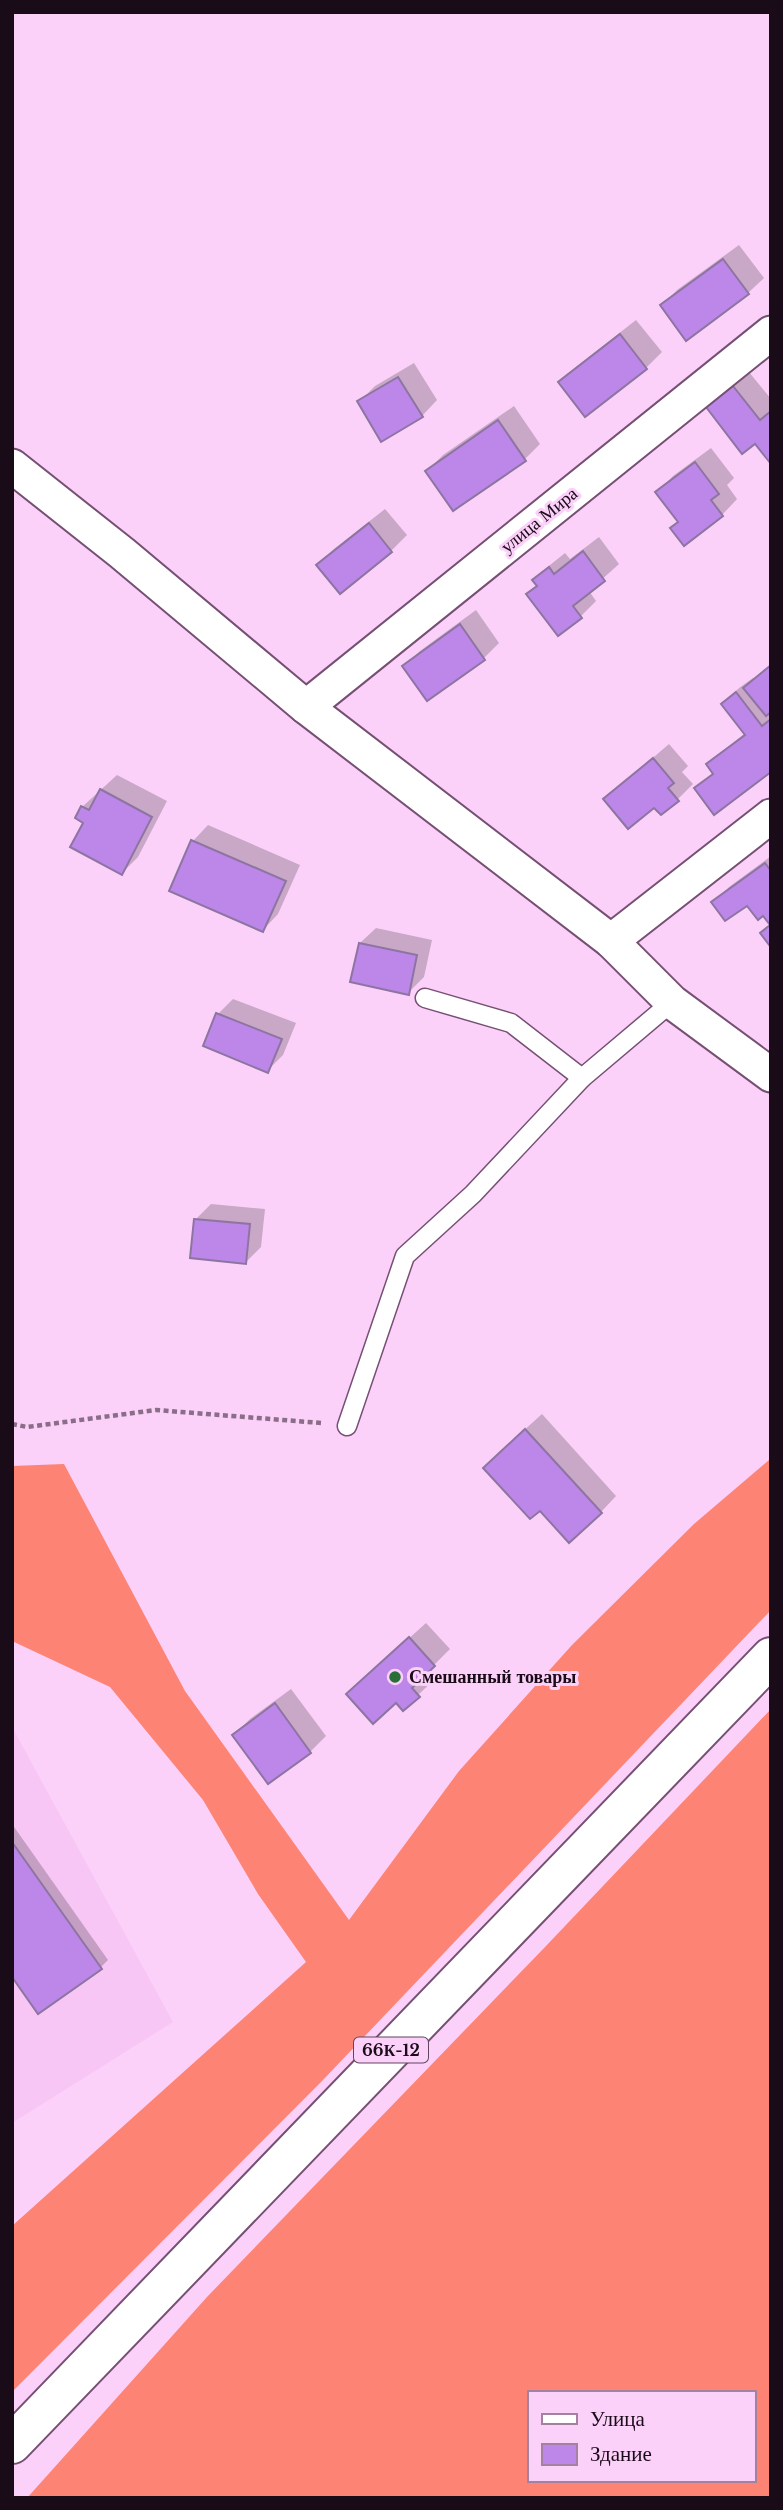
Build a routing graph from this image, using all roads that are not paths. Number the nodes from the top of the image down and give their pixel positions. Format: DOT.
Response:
graph roads {
  1 [pos="771,333"];
  2 [pos="12,466"];
  3 [pos="306,707"];
  4 [pos="771,816"];
  5 [pos="611,941"];
  6 [pos="425,998"];
  7 [pos="671,1002"];
  8 [pos="771,1075"];
  9 [pos="582,1078"];
  10 [pos="347,1426"];
  11 [pos="771,1657"];
  12 [pos="12,2444"];
  1 -- 3 [label="street, улица Мира"];
  2 -- 3 [label="street"];
  3 -- 5 [label="street"];
  4 -- 5 [label="street"];
  5 -- 7 [label="street"];
  6 -- 9 [label="lane"];
  7 -- 8 [label="street"];
  7 -- 9 [label="lane"];
  9 -- 10 [label="lane"];
  11 -- 12 [label="main road, 66К-12"];
}
